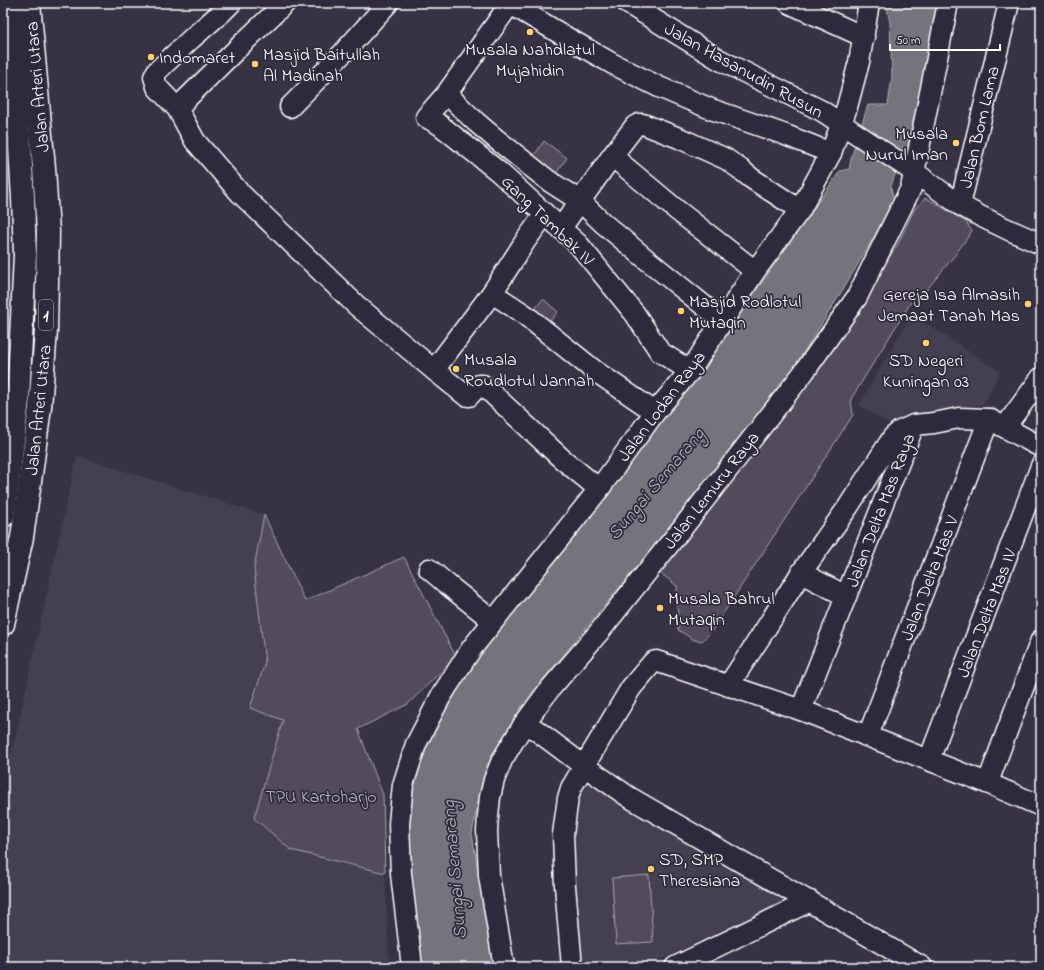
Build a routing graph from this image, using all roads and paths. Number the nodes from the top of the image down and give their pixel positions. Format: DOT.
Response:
graph roads {
  1 [pos="8,3"];
  2 [pos="29,3"];
  3 [pos="231,3"];
  4 [pos="285,3"];
  5 [pos="388,3"];
  6 [pos="510,3"];
  7 [pos="626,3"];
  8 [pos="789,3"];
  9 [pos="869,3"];
  10 [pos="948,3"];
  11 [pos="1009,3"];
  12 [pos="864,37"];
  13 [pos="447,93"];
  14 [pos="290,107"];
  15 [pos="177,108"];
  16 [pos="846,127"];
  17 [pos="831,153"];
  18 [pos="612,156"];
  19 [pos="912,171"];
  20 [pos="580,201"];
  21 [pos="960,205"];
  22 [pos="800,210"];
  23 [pos="545,214"];
  24 [pos="561,228"];
  25 [pos="1041,244"];
  26 [pos="756,271"];
  27 [pos="492,293"];
  28 [pos="723,321"];
  29 [pos="434,370"];
  30 [pos="690,371"];
  31 [pos="1041,378"];
  32 [pos="655,412"];
  33 [pos="997,423"];
  34 [pos="914,425"];
  35 [pos="1041,447"];
  36 [pos="1041,466"];
  37 [pos="599,489"];
  38 [pos="848,507"];
  39 [pos="3,516"];
  40 [pos="874,523"];
  41 [pos="429,569"];
  42 [pos="801,573"];
  43 [pos="846,596"];
  44 [pos="493,621"];
  45 [pos="3,624"];
  46 [pos="1041,640"];
  47 [pos="728,686"];
  48 [pos="801,710"];
  49 [pos="524,724"];
  50 [pos="866,736"];
  51 [pos="930,760"];
  52 [pos="584,766"];
  53 [pos="987,783"];
  54 [pos="1041,806"];
  55 [pos="810,901"];
  56 [pos="412,967"];
  57 [pos="504,967"];
  58 [pos="572,967"];
  59 [pos="675,967"];
  60 [pos="922,967"];
  1 -- 39 [label="highway, Jalan Arteri Utara / 1"];
  2 -- 45 [label="highway, Jalan Arteri Utara / 1"];
  3 -- 15 [label="street"];
  4 -- 15 [label="street"];
  5 -- 14 [label="street"];
  6 -- 13 [label="street"];
  6 -- 17 [label="street"];
  7 -- 16 [label="street, Jalan Hasanudin Rusun"];
  8 -- 12 [label="street"];
  9 -- 12 [label="street, Jalan Lodan Raya"];
  10 -- 19 [label="street, Jalan Lemuru Raya"];
  11 -- 21 [label="street, Jalan Bom Lama"];
  12 -- 16 [label="street, Jalan Lodan Raya"];
  13 -- 20 [label="street, Gang Tambak IV"];
  13 -- 23 [label="street, Gang Tambak IV"];
  15 -- 29 [label="street"];
  16 -- 17 [label="street, Jalan Lodan Raya"];
  16 -- 19 [label="street, Jalan Hasanudin Rusun"];
  17 -- 22 [label="street, Jalan Lodan Raya"];
  18 -- 20 [label="street"];
  18 -- 22 [label="street"];
  18 -- 26 [label="street"];
  19 -- 21 [label="street, Jalan Hasanudin Rusun"];
  19 -- 49 [label="street, Jalan Lemuru Raya"];
  20 -- 24 [label="street"];
  20 -- 28 [label="street, Gang Tambak IV"];
  21 -- 25 [label="street, Jalan Hasanudin Rusun"];
  22 -- 26 [label="street, Jalan Lodan Raya"];
  23 -- 24 [label="street, Gang Tambak IV"];
  23 -- 27 [label="street"];
  24 -- 30 [label="street, Gang Tambak IV"];
  26 -- 28 [label="street, Jalan Lodan Raya"];
  27 -- 29 [label="street"];
  27 -- 32 [label="street"];
  28 -- 30 [label="street, Jalan Lodan Raya"];
  29 -- 37 [label="street"];
  30 -- 32 [label="street, Jalan Lodan Raya"];
  31 -- 33 [label="street, Jalan Delta Mas V"];
  32 -- 37 [label="street, Jalan Lodan Raya"];
  33 -- 34 [label="street, Jalan Delta Mas Raya"];
  33 -- 35 [label="street"];
  33 -- 50 [label="street, Jalan Delta Mas V"];
  34 -- 38 [label="street, Jalan Delta Mas Raya"];
  34 -- 40 [label="street, Jalan Delta Mas Raya"];
  36 -- 51 [label="street, Jalan Delta Mas IV"];
  37 -- 44 [label="street, Jalan Lodan Raya"];
  38 -- 40 [label="street"];
  38 -- 42 [label="street, Jalan Delta Mas Raya"];
  40 -- 43 [label="street, Jalan Delta Mas Raya"];
  41 -- 44 [label="street"];
  42 -- 43 [label="street, Jalan Delta Mas Raya"];
  42 -- 47 [label="street, Jalan Delta Mas Raya"];
  43 -- 48 [label="street, Jalan Delta Mas Raya"];
  44 -- 56 [label="street, Jalan Lodan Raya"];
  46 -- 53 [label="street"];
  47 -- 48 [label="street"];
  47 -- 52 [label="street"];
  48 -- 50 [label="street"];
  49 -- 52 [label="street"];
  49 -- 57 [label="street, Jalan Lemuru Raya"];
  50 -- 51 [label="street"];
  51 -- 53 [label="street"];
  52 -- 55 [label="street"];
  52 -- 58 [label="street"];
  53 -- 54 [label="street"];
  55 -- 59 [label="street"];
  55 -- 60 [label="street"];
}
